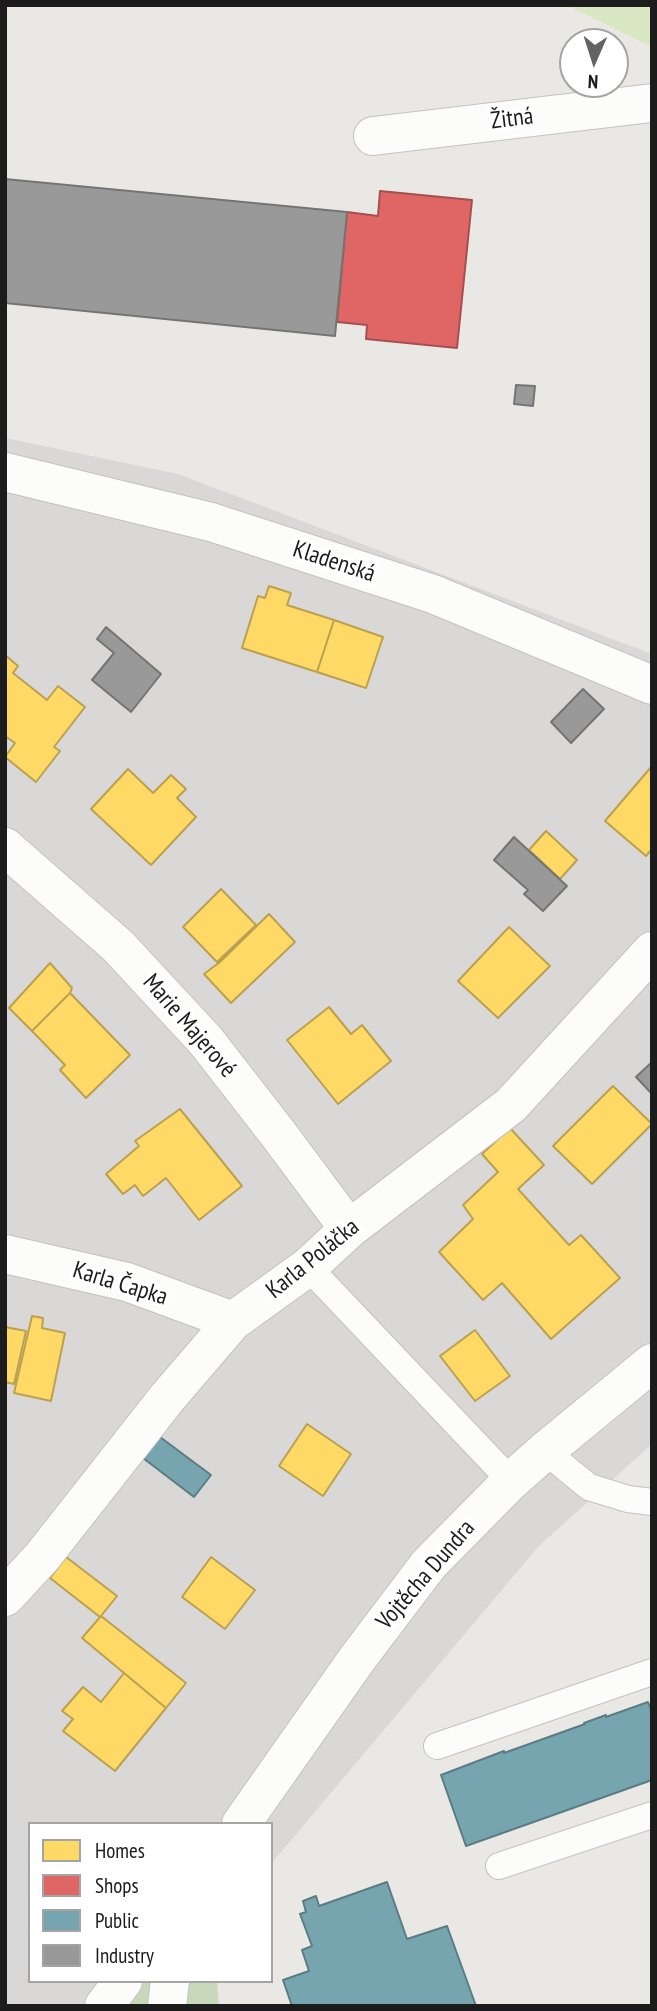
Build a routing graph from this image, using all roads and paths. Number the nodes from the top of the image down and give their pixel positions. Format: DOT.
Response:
graph roads {
  1 [pos="652,103"];
  2 [pos="373,136"];
  3 [pos="5,472"];
  4 [pos="652,685"];
  5 [pos="5,847"];
  6 [pos="652,951"];
  7 [pos="349,1229"];
  8 [pos="5,1254"];
  9 [pos="307,1267"];
  10 [pos="233,1321"];
  11 [pos="652,1363"];
  12 [pos="545,1451"];
  13 [pos="511,1481"];
  14 [pos="652,1502"];
  15 [pos="5,1597"];
  16 [pos="652,1672"];
  17 [pos="437,1746"];
  18 [pos="652,1815"];
  19 [pos="242,1822"];
  20 [pos="499,1866"];
  21 [pos="121,1983"];
  22 [pos="170,1983"];
  23 [pos="104,2006"];
  24 [pos="167,2006"];
  1 -- 2 [label="street, Žitná"];
  3 -- 4 [label="street, Kladenská"];
  5 -- 7 [label="street, Marie Majerové"];
  6 -- 7 [label="street, Karla Poláčka"];
  7 -- 9 [label="street, Karla Poláčka"];
  8 -- 10 [label="street, Karla Čapka"];
  9 -- 10 [label="street, Karla Poláčka"];
  9 -- 13 [label="lane"];
  10 -- 15 [label="street, Karla Poláčka"];
  11 -- 12 [label="street, Vojtěcha Dundra"];
  12 -- 13 [label="street, Vojtěcha Dundra"];
  12 -- 14 [label="lane"];
  13 -- 19 [label="street, Vojtěcha Dundra"];
  16 -- 17 [label="lane"];
  18 -- 20 [label="lane"];
  21 -- 23 [label="street"];
  22 -- 24 [label="street"];
}
